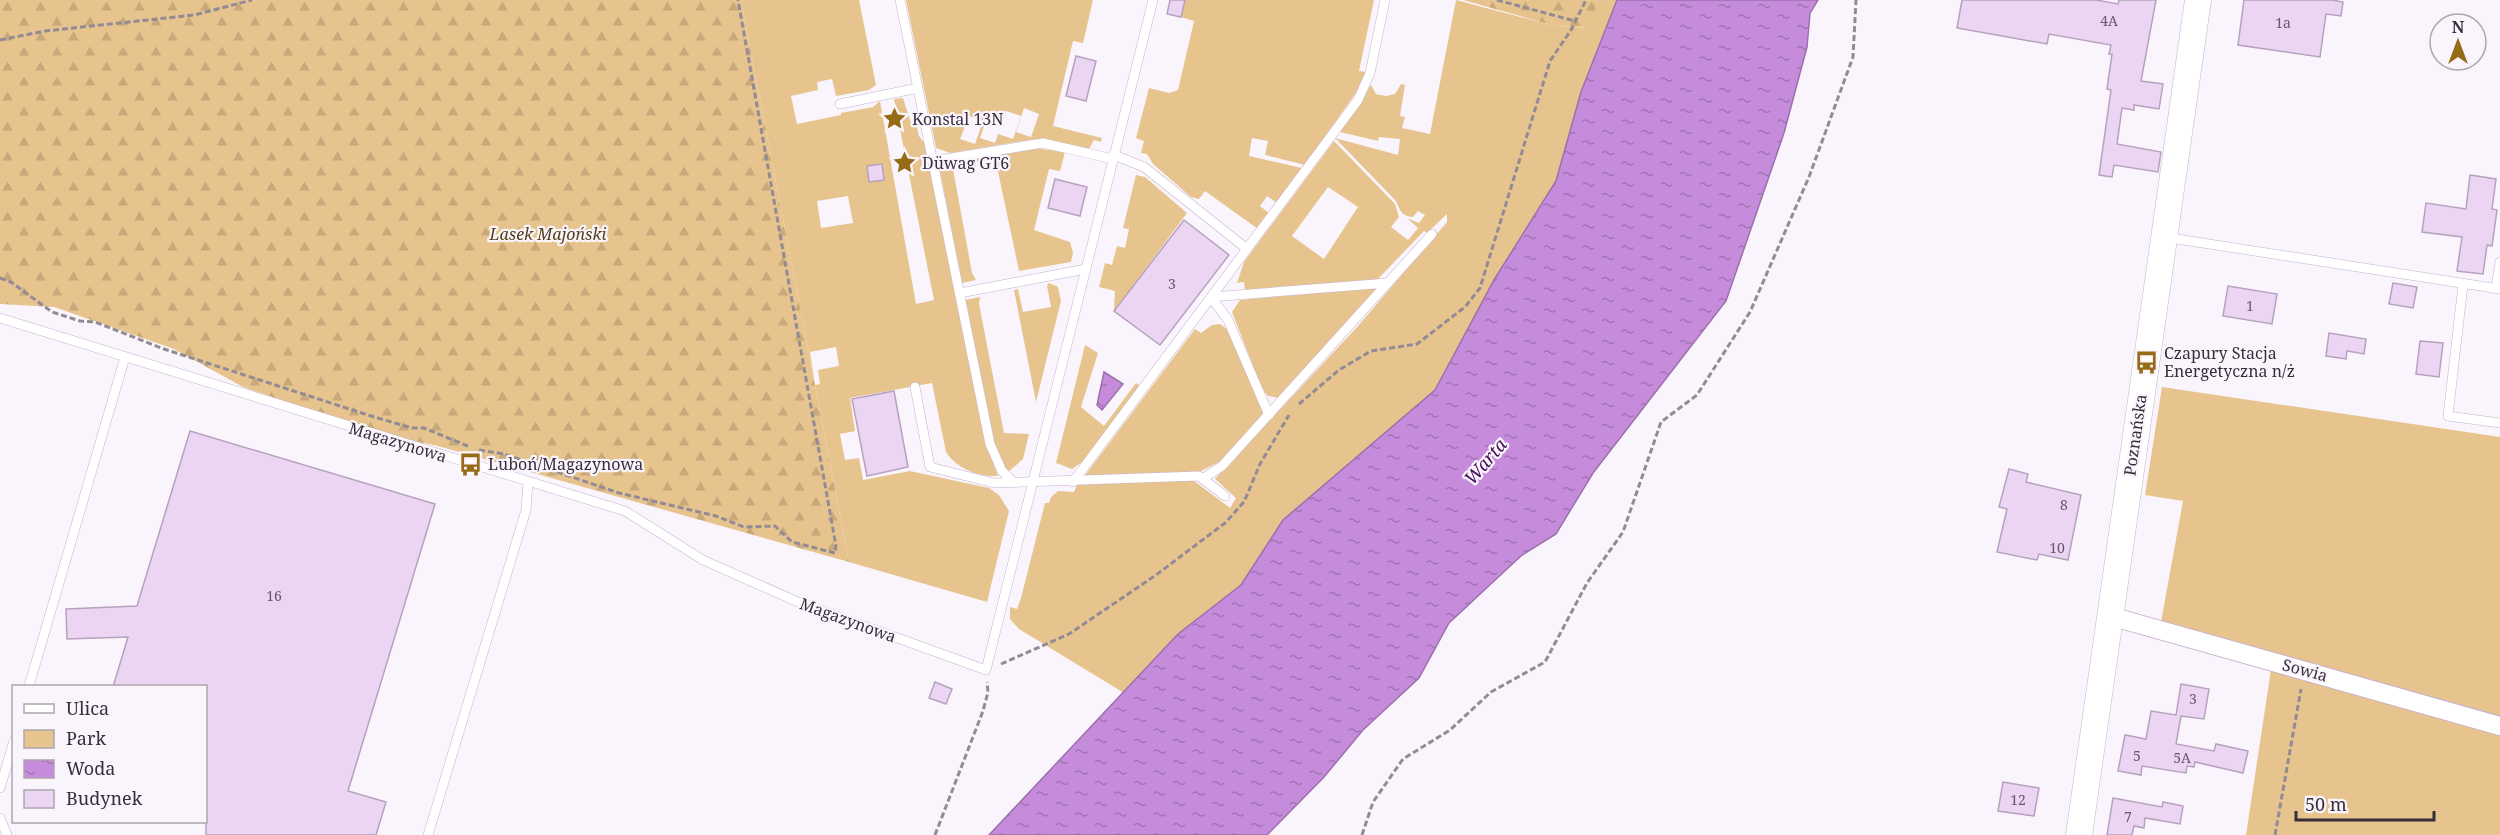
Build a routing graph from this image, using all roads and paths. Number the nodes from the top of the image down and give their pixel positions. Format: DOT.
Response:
graph roads {
  1 [pos="252,0"];
  2 [pos="738,0"];
  3 [pos="900,0"];
  4 [pos="1153,0"];
  5 [pos="1385,0"];
  6 [pos="1497,0"];
  7 [pos="1586,0"];
  8 [pos="1856,0"];
  9 [pos="2198,0"];
  10 [pos="1575,21"];
  11 [pos="0,40"];
  12 [pos="918,88"];
  13 [pos="840,104"];
  14 [pos="1114,157"];
  15 [pos="933,161"];
  16 [pos="1432,234"];
  17 [pos="2164,237"];
  18 [pos="1247,249"];
  19 [pos="2500,262"];
  20 [pos="1086,269"];
  21 [pos="0,278"];
  22 [pos="1388,283"];
  23 [pos="2463,285"];
  24 [pos="2498,289"];
  25 [pos="960,293"];
  26 [pos="1211,297"];
  27 [pos="0,318"];
  28 [pos="124,357"];
  29 [pos="915,387"];
  30 [pos="1269,415"];
  31 [pos="2500,423"];
  32 [pos="1204,478"];
  33 [pos="528,482"];
  34 [pos="1073,482"];
  35 [pos="1014,483"];
  36 [pos="1032,483"];
  37 [pos="1225,496"];
  38 [pos="2110,616"];
  39 [pos="986,670"];
  40 [pos="2305,670"];
  41 [pos="30,685"];
  42 [pos="2500,726"];
  43 [pos="12,748"];
  44 [pos="0,788"];
  45 [pos="0,818"];
  46 [pos="8,835"];
  47 [pos="428,835"];
  48 [pos="934,835"];
  49 [pos="1362,835"];
  50 [pos="2079,835"];
  51 [pos="2275,835"];
  1 -- 11 [label="path"];
  2 -- 21 [label="path"];
  3 -- 12 [label="lane"];
  4 -- 14 [label="lane"];
  5 -- 18 [label="lane"];
  6 -- 10 [label="path"];
  7 -- 10 [label="path"];
  8 -- 49 [label="path"];
  9 -- 17 [label="street, Poznańska"];
  10 -- 39 [label="path"];
  12 -- 13 [label="lane"];
  12 -- 15 [label="lane"];
  14 -- 15 [label="lane"];
  14 -- 18 [label="lane"];
  14 -- 20 [label="lane"];
  15 -- 25 [label="lane"];
  16 -- 22 [label="lane"];
  17 -- 23 [label="lane"];
  17 -- 38 [label="street, Poznańska"];
  18 -- 26 [label="lane"];
  19 -- 24 [label="lane"];
  20 -- 25 [label="lane"];
  20 -- 36 [label="lane"];
  22 -- 26 [label="lane"];
  22 -- 30 [label="lane"];
  23 -- 24 [label="lane"];
  23 -- 31 [label="lane"];
  25 -- 35 [label="lane"];
  26 -- 30 [label="lane"];
  26 -- 34 [label="lane"];
  27 -- 28 [label="lane, Magazynowa"];
  28 -- 33 [label="lane, Magazynowa"];
  28 -- 41 [label="lane"];
  29 -- 35 [label="lane"];
  30 -- 32 [label="lane"];
  32 -- 34 [label="lane"];
  32 -- 37 [label="lane"];
  33 -- 39 [label="lane, Magazynowa"];
  33 -- 47 [label="lane"];
  34 -- 36 [label="lane"];
  35 -- 36 [label="lane"];
  36 -- 39 [label="lane"];
  38 -- 40 [label="street, Sowia"];
  38 -- 50 [label="street, Poznańska"];
  39 -- 48 [label="path"];
  40 -- 42 [label="street, Sowia"];
  40 -- 51 [label="path"];
  43 -- 44 [label="lane"];
  45 -- 46 [label="lane"];
}
